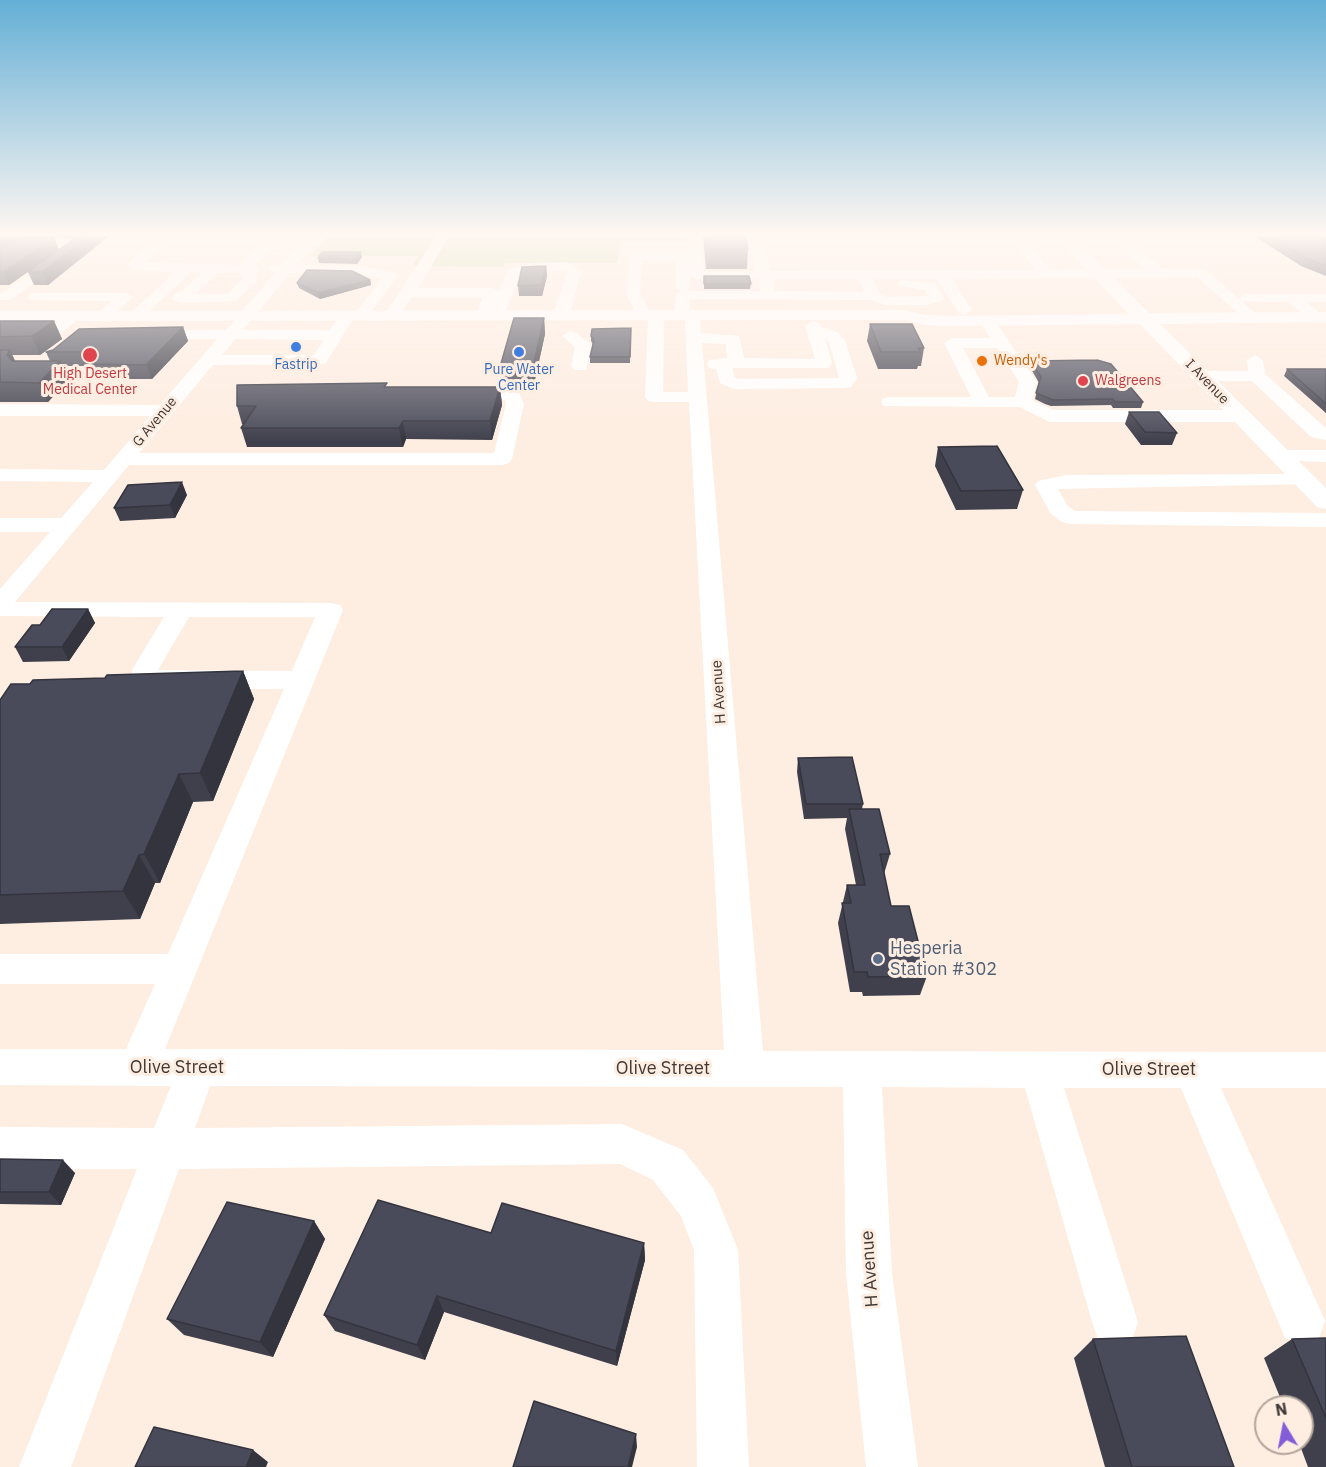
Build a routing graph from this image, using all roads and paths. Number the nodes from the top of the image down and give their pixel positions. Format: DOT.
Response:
graph roads {
  1 [pos="26,304"];
  2 [pos="64,304"];
  3 [pos="117,304"];
  4 [pos="149,304"];
  5 [pos="255,304"];
  6 [pos="364,304"];
  7 [pos="400,304"];
  8 [pos="491,304"];
  9 [pos="497,304"];
  10 [pos="564,304"];
  11 [pos="641,304"];
  12 [pos="684,304"];
  13 [pos="770,304"];
  14 [pos="961,304"];
  15 [pos="1132,304"];
  16 [pos="1237,304"];
  17 [pos="1302,304"];
  18 [pos="964,310"];
  19 [pos="355,315"];
  20 [pos="393,315"];
  21 [pos="491,315"];
  22 [pos="561,315"];
  23 [pos="649,315"];
  24 [pos="687,315"];
  25 [pos="772,315"];
  26 [pos="904,315"];
  27 [pos="12,316"];
  28 [pos="49,316"];
  29 [pos="73,316"];
  30 [pos="103,316"];
  31 [pos="174,316"];
  32 [pos="245,316"];
  33 [pos="288,316"];
  34 [pos="1145,317"];
  35 [pos="1251,317"];
  36 [pos="1321,317"];
  37 [pos="987,321"];
  38 [pos="134,322"];
  39 [pos="812,323"];
  40 [pos="111,334"];
  41 [pos="156,334"];
  42 [pos="230,334"];
  43 [pos="274,334"];
  44 [pos="335,334"];
  45 [pos="570,336"];
  46 [pos="694,338"];
  47 [pos="1002,346"];
  48 [pos="52,358"];
  49 [pos="208,360"];
  50 [pos="696,363"];
  51 [pos="729,363"];
  52 [pos="580,366"];
  53 [pos="1005,372"];
  54 [pos="93,373"];
  55 [pos="1202,376"];
  56 [pos="1028,382"];
  57 [pos="974,384"];
  58 [pos="992,384"];
  59 [pos="500,392"];
  60 [pos="698,397"];
  61 [pos="890,402"];
  62 [pos="983,402"];
  63 [pos="1022,402"];
  64 [pos="0,410"];
  65 [pos="164,411"];
  66 [pos="1050,416"];
  67 [pos="1240,416"];
  68 [pos="1316,423"];
  69 [pos="1326,434"];
  70 [pos="1281,456"];
  71 [pos="1326,456"];
  72 [pos="124,459"];
  73 [pos="110,476"];
  74 [pos="3,477"];
  75 [pos="1305,480"];
  76 [pos="1326,502"];
  77 [pos="1326,519"];
  78 [pos="0,525"];
  79 [pos="67,525"];
  80 [pos="0,604"];
  81 [pos="0,609"];
  82 [pos="187,609"];
  83 [pos="301,680"];
  84 [pos="0,969"];
  85 [pos="179,969"];
  86 [pos="0,1067"];
  87 [pos="138,1067"];
  88 [pos="197,1068"];
  89 [pos="745,1069"];
  90 [pos="862,1069"];
  91 [pos="1039,1070"];
  92 [pos="1193,1070"];
  93 [pos="1326,1070"];
  94 [pos="0,1148"];
  95 [pos="166,1149"];
  96 [pos="1302,1321"];
  97 [pos="1115,1322"];
  98 [pos="45,1467"];
  99 [pos="723,1467"];
  100 [pos="892,1467"];
  1 -- 27 [label="street"];
  2 -- 28 [label="street"];
  3 -- 30 [label="street"];
  4 -- 38 [label="street"];
  5 -- 32 [label="street, G Avenue"];
  6 -- 19 [label="street"];
  7 -- 20 [label="street"];
  8 -- 21 [label="street"];
  9 -- 21 [label="street"];
  10 -- 22 [label="street"];
  11 -- 23 [label="street, H Avenue"];
  12 -- 24 [label="street, H Avenue"];
  13 -- 25 [label="street"];
  14 -- 18 [label="street"];
  15 -- 34 [label="main road, I Avenue"];
  16 -- 35 [label="street"];
  17 -- 36 [label="street"];
  18 -- 26 [label="main road"];
  18 -- 34 [label="main road"];
  19 -- 20 [label="main road"];
  19 -- 33 [label="main road"];
  19 -- 44 [label="street"];
  20 -- 21 [label="main road"];
  21 -- 22 [label="main road"];
  22 -- 23 [label="main road"];
  23 -- 24 [label="main road"];
  23 -- 60 [label="street"];
  24 -- 25 [label="main road"];
  24 -- 46 [label="street, H Avenue"];
  25 -- 39 [label="main road"];
  26 -- 37 [label="main road"];
  26 -- 39 [label="main road"];
  27 -- 28 [label="main road"];
  27 -- 29 [label="street"];
  28 -- 29 [label="main road"];
  29 -- 30 [label="main road"];
  30 -- 38 [label="main road"];
  31 -- 32 [label="main road"];
  31 -- 38 [label="main road"];
  31 -- 41 [label="street"];
  32 -- 33 [label="main road"];
  32 -- 42 [label="street, G Avenue"];
  33 -- 43 [label="street"];
  34 -- 35 [label="main road"];
  34 -- 37 [label="main road"];
  34 -- 55 [label="main road, I Avenue"];
  35 -- 36 [label="main road"];
  37 -- 47 [label="street"];
  38 -- 40 [label="street"];
  38 -- 41 [label="street"];
  39 -- 51 [label="street"];
  39 -- 51 [label="street"];
  41 -- 42 [label="street"];
  42 -- 43 [label="street"];
  42 -- 49 [label="street, G Avenue"];
  43 -- 44 [label="street"];
  44 -- 49 [label="street"];
  45 -- 52 [label="street"];
  46 -- 50 [label="street, H Avenue"];
  46 -- 51 [label="street"];
  47 -- 53 [label="street"];
  47 -- 56 [label="street"];
  47 -- 57 [label="street"];
  48 -- 54 [label="street"];
  49 -- 65 [label="street, G Avenue"];
  50 -- 51 [label="street"];
  50 -- 60 [label="street, H Avenue"];
  55 -- 67 [label="main road, I Avenue"];
  55 -- 68 [label="street"];
  56 -- 63 [label="street"];
  56 -- 66 [label="street"];
  57 -- 58 [label="street"];
  57 -- 62 [label="street"];
  59 -- 72 [label="street"];
  60 -- 89 [label="street, H Avenue"];
  61 -- 62 [label="street"];
  62 -- 63 [label="street"];
  63 -- 66 [label="street"];
  64 -- 65 [label="street"];
  65 -- 72 [label="street, G Avenue"];
  66 -- 67 [label="street"];
  67 -- 70 [label="main road, I Avenue"];
  68 -- 69 [label="street"];
  70 -- 71 [label="street"];
  70 -- 75 [label="main road, I Avenue"];
  72 -- 73 [label="street, G Avenue"];
  73 -- 74 [label="street"];
  73 -- 79 [label="street, G Avenue"];
  75 -- 76 [label="main road, I Avenue"];
  75 -- 77 [label="street"];
  78 -- 79 [label="street"];
  79 -- 80 [label="street, G Avenue"];
  81 -- 82 [label="street"];
  82 -- 83 [label="street"];
  82 -- 83 [label="street"];
  83 -- 85 [label="street"];
  84 -- 85 [label="street"];
  85 -- 87 [label="street"];
  86 -- 87 [label="street, Olive Street"];
  87 -- 88 [label="street, Olive Street"];
  88 -- 89 [label="street, Olive Street"];
  88 -- 95 [label="street"];
  89 -- 90 [label="street, Olive Street"];
  90 -- 91 [label="street, Olive Street"];
  90 -- 100 [label="street, H Avenue"];
  91 -- 92 [label="street, Olive Street"];
  91 -- 97 [label="street"];
  92 -- 93 [label="street, Olive Street"];
  92 -- 96 [label="street"];
  94 -- 95 [label="street"];
  95 -- 98 [label="street"];
  95 -- 99 [label="street"];
}
